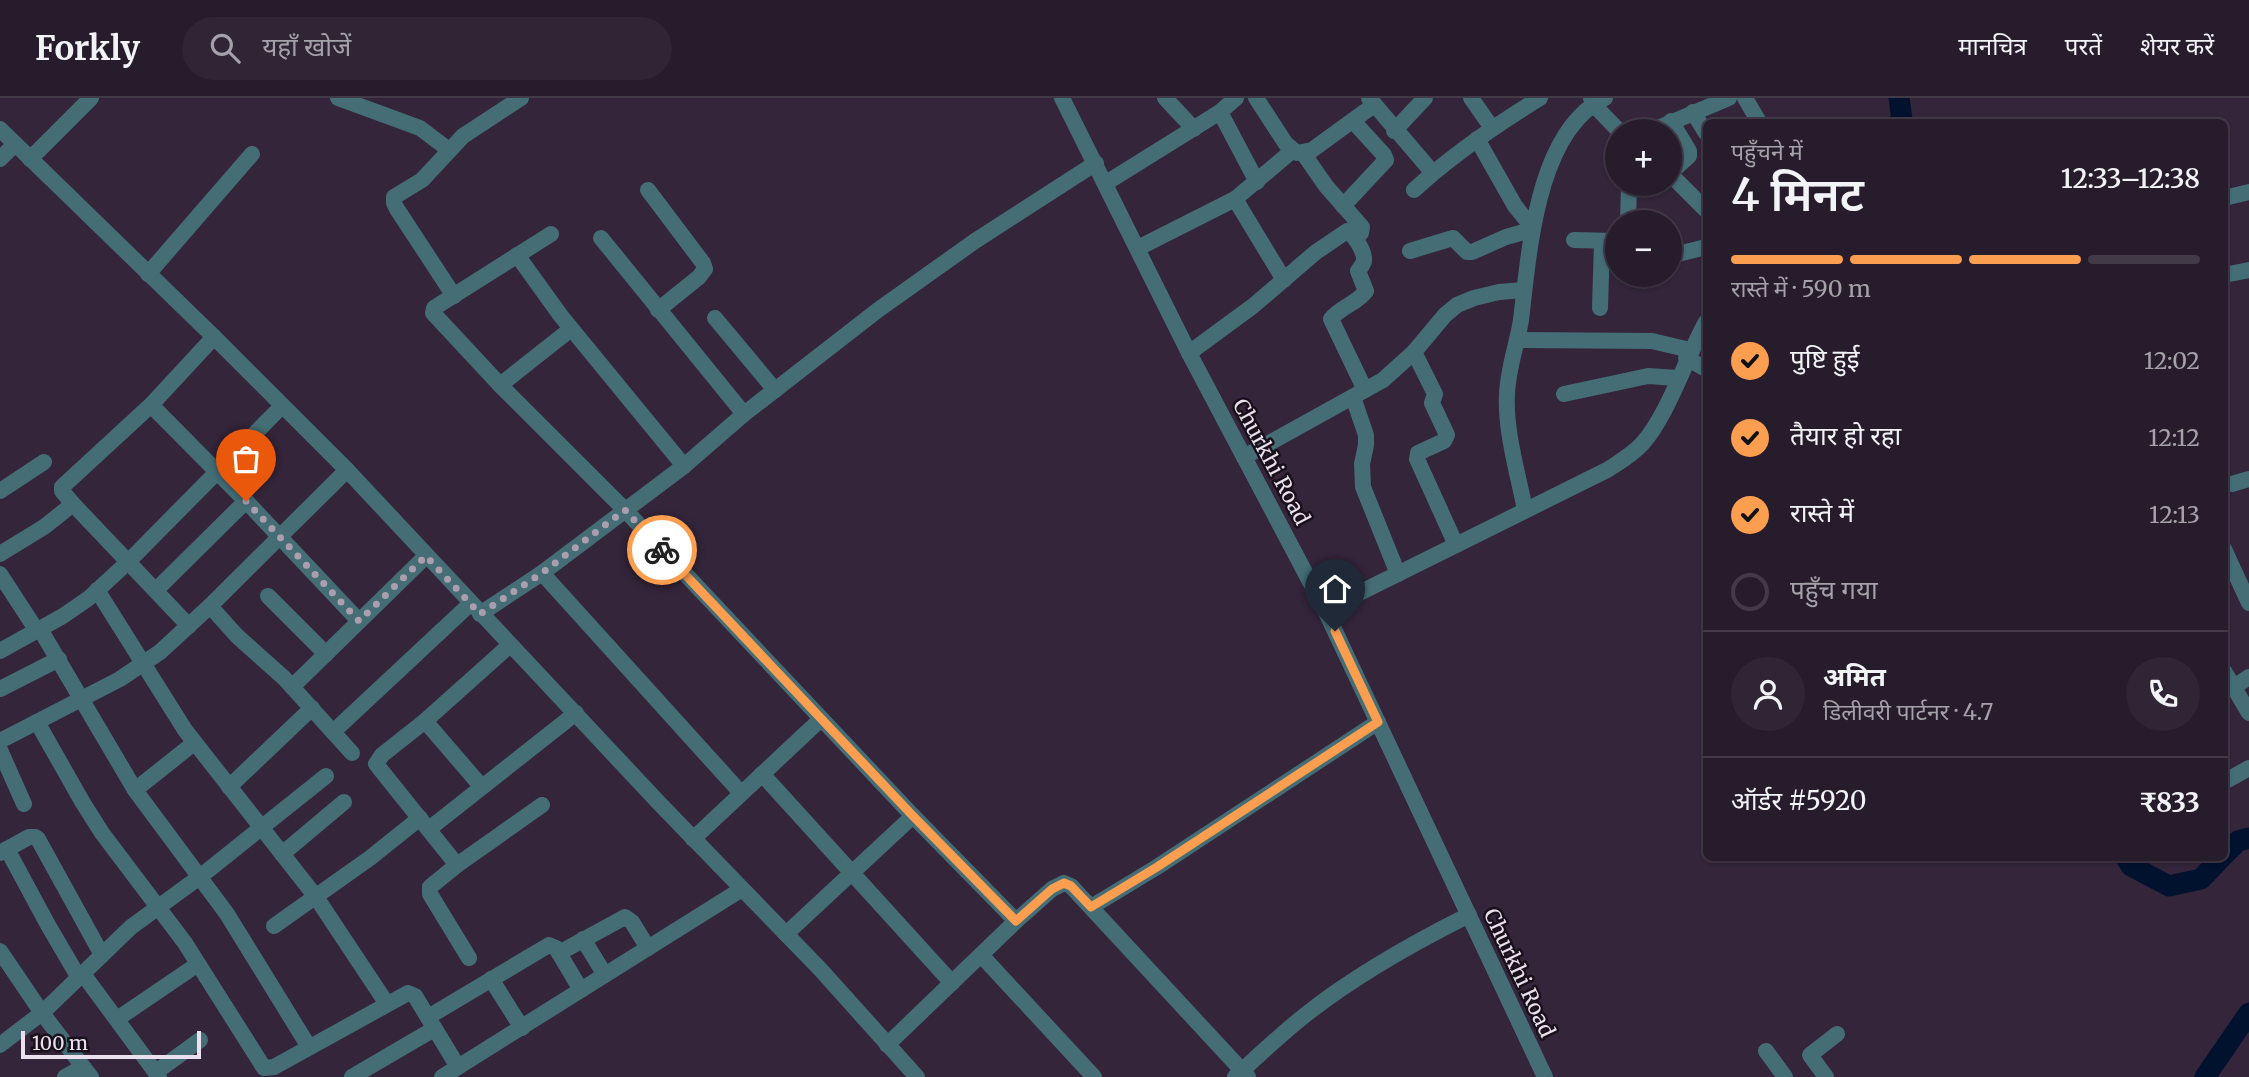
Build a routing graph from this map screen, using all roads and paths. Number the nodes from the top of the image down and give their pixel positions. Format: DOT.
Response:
graph roads {
  1 [pos="91,98"];
  2 [pos="338,98"];
  3 [pos="522,98"];
  4 [pos="1062,98"];
  5 [pos="1165,98"];
  6 [pos="1236,98"];
  7 [pos="1256,98"];
  8 [pos="1425,98"];
  9 [pos="1471,98"];
  10 [pos="1541,98"];
  11 [pos="1729,98"];
  12 [pos="1745,98"];
  13 [pos="1596,100"];
  14 [pos="1371,101"];
  15 [pos="1220,112"];
  16 [pos="1693,112"];
  17 [pos="1610,119"];
  18 [pos="1676,119"];
  19 [pos="1757,119"];
  20 [pos="1353,121"];
  21 [pos="1492,128"];
  22 [pos="1703,128"];
  23 [pos="0,129"];
  24 [pos="1194,129"];
  25 [pos="1398,134"];
  26 [pos="1477,139"];
  27 [pos="1682,140"];
  28 [pos="15,144"];
  29 [pos="449,150"];
  30 [pos="1298,152"];
  31 [pos="252,154"];
  32 [pos="1384,155"];
  33 [pos="0,159"];
  34 [pos="30,159"];
  35 [pos="1096,163"];
  36 [pos="1682,163"];
  37 [pos="1433,173"];
  38 [pos="1257,182"];
  39 [pos="1106,183"];
  40 [pos="1682,186"];
  41 [pos="648,190"];
  42 [pos="1415,190"];
  43 [pos="2249,192"];
  44 [pos="2228,197"];
  45 [pos="1235,199"];
  46 [pos="1343,206"];
  47 [pos="1703,208"];
  48 [pos="1532,229"];
  49 [pos="551,234"];
  50 [pos="601,237"];
  51 [pos="1355,237"];
  52 [pos="1574,240"];
  53 [pos="1605,241"];
  54 [pos="1138,248"];
  55 [pos="1703,248"];
  56 [pos="1410,251"];
  57 [pos="1682,253"];
  58 [pos="517,256"];
  59 [pos="2249,270"];
  60 [pos="148,274"];
  61 [pos="1605,274"];
  62 [pos="2228,274"];
  63 [pos="1284,280"];
  64 [pos="1524,290"];
  65 [pos="454,296"];
  66 [pos="1600,308"];
  67 [pos="658,310"];
  68 [pos="715,318"];
  69 [pos="1703,327"];
  70 [pos="571,329"];
  71 [pos="214,337"];
  72 [pos="1517,340"];
  73 [pos="1414,352"];
  74 [pos="1189,353"];
  75 [pos="1688,354"];
  76 [pos="1703,366"];
  77 [pos="1677,379"];
  78 [pos="500,385"];
  79 [pos="775,390"];
  80 [pos="1359,393"];
  81 [pos="1564,394"];
  82 [pos="151,405"];
  83 [pos="282,406"];
  84 [pos="744,414"];
  85 [pos="1244,457"];
  86 [pos="44,462"];
  87 [pos="684,466"];
  88 [pos="347,470"];
  89 [pos="217,473"];
  90 [pos="2249,479"];
  91 [pos="2232,484"];
  92 [pos="0,491"];
  93 [pos="246,501"];
  94 [pos="73,503"];
  95 [pos="625,510"];
  96 [pos="1525,510"];
  97 [pos="281,537"];
  98 [pos="1456,545"];
  99 [pos="0,554"];
  100 [pos="426,556"];
  101 [pos="2228,558"];
  102 [pos="129,561"];
  103 [pos="542,573"];
  104 [pos="0,574"];
  105 [pos="1398,574"];
  106 [pos="97,590"];
  107 [pos="156,590"];
  108 [pos="268,596"];
  109 [pos="2249,603"];
  110 [pos="210,606"];
  111 [pos="475,609"];
  112 [pos="1325,610"];
  113 [pos="359,621"];
  114 [pos="189,626"];
  115 [pos="38,630"];
  116 [pos="510,645"];
  117 [pos="0,651"];
  118 [pos="326,654"];
  119 [pos="59,659"];
  120 [pos="142,665"];
  121 [pos="2228,677"];
  122 [pos="2249,677"];
  123 [pos="292,687"];
  124 [pos="2234,687"];
  125 [pos="0,690"];
  126 [pos="80,699"];
  127 [pos="312,708"];
  128 [pos="576,713"];
  129 [pos="2249,713"];
  130 [pos="821,719"];
  131 [pos="425,721"];
  132 [pos="37,722"];
  133 [pos="1378,722"];
  134 [pos="333,732"];
  135 [pos="0,741"];
  136 [pos="194,743"];
  137 [pos="0,750"];
  138 [pos="352,753"];
  139 [pos="2249,768"];
  140 [pos="762,774"];
  141 [pos="326,776"];
  142 [pos="2228,780"];
  143 [pos="7,784"];
  144 [pos="481,786"];
  145 [pos="229,787"];
  146 [pos="135,790"];
  147 [pos="741,793"];
  148 [pos="344,802"];
  149 [pos="24,804"];
  150 [pos="542,805"];
  151 [pos="913,816"];
  152 [pos="424,824"];
  153 [pos="261,829"];
  154 [pos="693,839"];
  155 [pos="3,851"];
  156 [pos="282,854"];
  157 [pos="457,865"];
  158 [pos="852,872"];
  159 [pos="201,876"];
  160 [pos="742,889"];
  161 [pos="316,897"];
  162 [pos="159,907"];
  163 [pos="1091,907"];
  164 [pos="1469,915"];
  165 [pos="1016,921"];
  166 [pos="274,926"];
  167 [pos="786,934"];
  168 [pos="583,939"];
  169 [pos="648,948"];
  170 [pos="0,951"];
  171 [pos="559,953"];
  172 [pos="102,955"];
  173 [pos="981,955"];
  174 [pos="469,958"];
  175 [pos="198,964"];
  176 [pos="605,975"];
  177 [pos="81,976"];
  178 [pos="491,979"];
  179 [pos="952,984"];
  180 [pos="580,990"];
  181 [pos="387,1004"];
  182 [pos="41,1013"];
  183 [pos="117,1019"];
  184 [pos="431,1023"];
  185 [pos="522,1028"];
  186 [pos="1837,1034"];
  187 [pos="200,1040"];
  188 [pos="1,1043"];
  189 [pos="887,1045"];
  190 [pos="309,1047"];
  191 [pos="1766,1051"];
  192 [pos="458,1067"];
  193 [pos="87,1072"];
  194 [pos="276,1072"];
  195 [pos="158,1075"];
  196 [pos="1241,1075"];
  197 [pos="65,1077"];
  198 [pos="352,1077"];
  199 [pos="442,1077"];
  200 [pos="917,1077"];
  201 [pos="1094,1077"];
  202 [pos="1545,1077"];
  203 [pos="1785,1077"];
  204 [pos="1826,1077"];
  1 -- 34 [label="street"];
  2 -- 29 [label="street"];
  3 -- 29 [label="street"];
  4 -- 35 [label="street, Churkhi Road"];
  5 -- 24 [label="street"];
  6 -- 15 [label="street"];
  7 -- 30 [label="street"];
  8 -- 25 [label="street"];
  9 -- 21 [label="street"];
  10 -- 21 [label="street"];
  11 -- 16 [label="street"];
  12 -- 19 [label="street"];
  13 -- 17 [label="street"];
  13 -- 48 [label="street"];
  14 -- 20 [label="street"];
  14 -- 25 [label="street"];
  15 -- 24 [label="street"];
  15 -- 38 [label="street"];
  16 -- 18 [label="street"];
  16 -- 22 [label="street"];
  20 -- 30 [label="street"];
  20 -- 32 [label="street"];
  21 -- 26 [label="street"];
  23 -- 28 [label="street"];
  24 -- 39 [label="street"];
  25 -- 32 [label="street"];
  25 -- 37 [label="street"];
  26 -- 37 [label="street"];
  26 -- 48 [label="street"];
  27 -- 36 [label="street"];
  28 -- 33 [label="street"];
  28 -- 34 [label="street"];
  29 -- 65 [label="street"];
  30 -- 38 [label="street"];
  30 -- 46 [label="street"];
  31 -- 60 [label="street"];
  32 -- 46 [label="street"];
  34 -- 60 [label="street"];
  35 -- 39 [label="street, Churkhi Road"];
  35 -- 79 [label="street"];
  37 -- 42 [label="street"];
  38 -- 45 [label="street"];
  39 -- 54 [label="street, Churkhi Road"];
  40 -- 47 [label="street"];
  41 -- 67 [label="street"];
  43 -- 44 [label="street"];
  45 -- 54 [label="street"];
  45 -- 63 [label="street"];
  46 -- 51 [label="street"];
  48 -- 56 [label="street"];
  48 -- 64 [label="street"];
  49 -- 58 [label="street"];
  50 -- 67 [label="street"];
  51 -- 63 [label="street"];
  51 -- 80 [label="street"];
  52 -- 53 [label="street"];
  54 -- 74 [label="street, Churkhi Road"];
  55 -- 57 [label="street"];
  58 -- 65 [label="street"];
  58 -- 70 [label="street"];
  59 -- 62 [label="street"];
  60 -- 71 [label="street"];
  61 -- 66 [label="street"];
  63 -- 74 [label="street"];
  64 -- 72 [label="street"];
  64 -- 73 [label="street"];
  65 -- 78 [label="street"];
  67 -- 84 [label="street"];
  68 -- 79 [label="street"];
  69 -- 75 [label="street"];
  70 -- 78 [label="street"];
  70 -- 87 [label="street"];
  71 -- 82 [label="street"];
  71 -- 83 [label="street"];
  72 -- 75 [label="street"];
  72 -- 96 [label="street"];
  73 -- 80 [label="street"];
  73 -- 98 [label="street"];
  74 -- 85 [label="street, Churkhi Road"];
  75 -- 76 [label="street"];
  75 -- 77 [label="street"];
  77 -- 81 [label="street"];
  77 -- 96 [label="street"];
  78 -- 95 [label="street"];
  79 -- 84 [label="street"];
  80 -- 85 [label="street"];
  80 -- 105 [label="street"];
  82 -- 89 [label="street"];
  82 -- 94 [label="street"];
  83 -- 88 [label="street"];
  83 -- 89 [label="street"];
  84 -- 87 [label="street"];
  85 -- 112 [label="street, Churkhi Road"];
  86 -- 92 [label="street"];
  87 -- 95 [label="street"];
  88 -- 97 [label="street"];
  88 -- 100 [label="street"];
  89 -- 93 [label="street"];
  89 -- 102 [label="street"];
  90 -- 91 [label="street"];
  93 -- 97 [label="street"];
  93 -- 107 [label="street"];
  94 -- 99 [label="street"];
  94 -- 102 [label="street"];
  95 -- 103 [label="street"];
  95 -- 130 [label="street"];
  96 -- 98 [label="street"];
  97 -- 110 [label="street"];
  97 -- 113 [label="street"];
  98 -- 105 [label="street"];
  100 -- 111 [label="street"];
  100 -- 113 [label="street"];
  101 -- 109 [label="street"];
  102 -- 106 [label="street"];
  102 -- 107 [label="street"];
  103 -- 111 [label="street"];
  103 -- 147 [label="street"];
  104 -- 115 [label="street"];
  105 -- 112 [label="street"];
  106 -- 115 [label="street"];
  106 -- 120 [label="street"];
  107 -- 114 [label="street"];
  108 -- 118 [label="street"];
  110 -- 114 [label="street"];
  110 -- 123 [label="street"];
  111 -- 116 [label="street"];
  111 -- 134 [label="street"];
  112 -- 133 [label="street, Churkhi Road"];
  113 -- 118 [label="street"];
  114 -- 120 [label="street"];
  115 -- 117 [label="street"];
  115 -- 119 [label="street"];
  116 -- 128 [label="street"];
  116 -- 131 [label="street"];
  118 -- 123 [label="street"];
  119 -- 125 [label="street"];
  119 -- 126 [label="street"];
  120 -- 126 [label="street"];
  120 -- 136 [label="street"];
  121 -- 124 [label="street"];
  122 -- 124 [label="street"];
  123 -- 127 [label="street"];
  124 -- 129 [label="street"];
  126 -- 132 [label="street"];
  126 -- 146 [label="street"];
  127 -- 134 [label="street"];
  127 -- 145 [label="street"];
  128 -- 144 [label="street"];
  128 -- 154 [label="street"];
  130 -- 140 [label="street"];
  130 -- 151 [label="street"];
  131 -- 144 [label="street"];
  131 -- 152 [label="street"];
  132 -- 135 [label="street"];
  132 -- 162 [label="street"];
  133 -- 163 [label="street"];
  133 -- 164 [label="street, Churkhi Road"];
  134 -- 138 [label="street"];
  136 -- 145 [label="street"];
  136 -- 146 [label="street"];
  137 -- 143 [label="street"];
  139 -- 142 [label="street"];
  140 -- 147 [label="street"];
  140 -- 158 [label="street"];
  141 -- 153 [label="street"];
  143 -- 149 [label="street"];
  144 -- 152 [label="street"];
  145 -- 153 [label="street"];
  146 -- 159 [label="street"];
  147 -- 154 [label="street"];
  148 -- 156 [label="street"];
  150 -- 157 [label="street"];
  151 -- 158 [label="street"];
  151 -- 165 [label="street"];
  152 -- 157 [label="street"];
  152 -- 161 [label="street"];
  153 -- 156 [label="street"];
  153 -- 159 [label="street"];
  154 -- 160 [label="street"];
  155 -- 172 [label="street"];
  155 -- 177 [label="street"];
  156 -- 161 [label="street"];
  157 -- 174 [label="street"];
  158 -- 167 [label="street"];
  158 -- 179 [label="street"];
  159 -- 162 [label="street"];
  159 -- 190 [label="street"];
  160 -- 167 [label="street"];
  160 -- 169 [label="street"];
  161 -- 166 [label="street"];
  161 -- 181 [label="street"];
  162 -- 172 [label="street"];
  162 -- 175 [label="street"];
  163 -- 165 [label="street"];
  163 -- 196 [label="street"];
  164 -- 196 [label="street"];
  164 -- 202 [label="street, Churkhi Road"];
  165 -- 173 [label="street"];
  167 -- 189 [label="street"];
  168 -- 169 [label="street"];
  168 -- 171 [label="street"];
  168 -- 176 [label="street"];
  169 -- 176 [label="street"];
  170 -- 182 [label="street"];
  171 -- 178 [label="street"];
  171 -- 180 [label="street"];
  172 -- 177 [label="street"];
  173 -- 179 [label="street"];
  173 -- 201 [label="street"];
  175 -- 183 [label="street"];
  175 -- 194 [label="street"];
  176 -- 180 [label="street"];
  177 -- 182 [label="street"];
  177 -- 183 [label="street"];
  178 -- 184 [label="street"];
  178 -- 185 [label="street"];
  179 -- 189 [label="street"];
  180 -- 185 [label="street"];
  181 -- 184 [label="street"];
  181 -- 190 [label="street"];
  182 -- 188 [label="street"];
  182 -- 193 [label="street"];
  183 -- 195 [label="street"];
  184 -- 192 [label="street"];
  184 -- 198 [label="street"];
  185 -- 192 [label="street"];
  186 -- 204 [label="street"];
  187 -- 195 [label="street"];
  189 -- 200 [label="street"];
  190 -- 194 [label="street"];
  191 -- 203 [label="street"];
  192 -- 199 [label="street"];
  193 -- 197 [label="street"];
}
